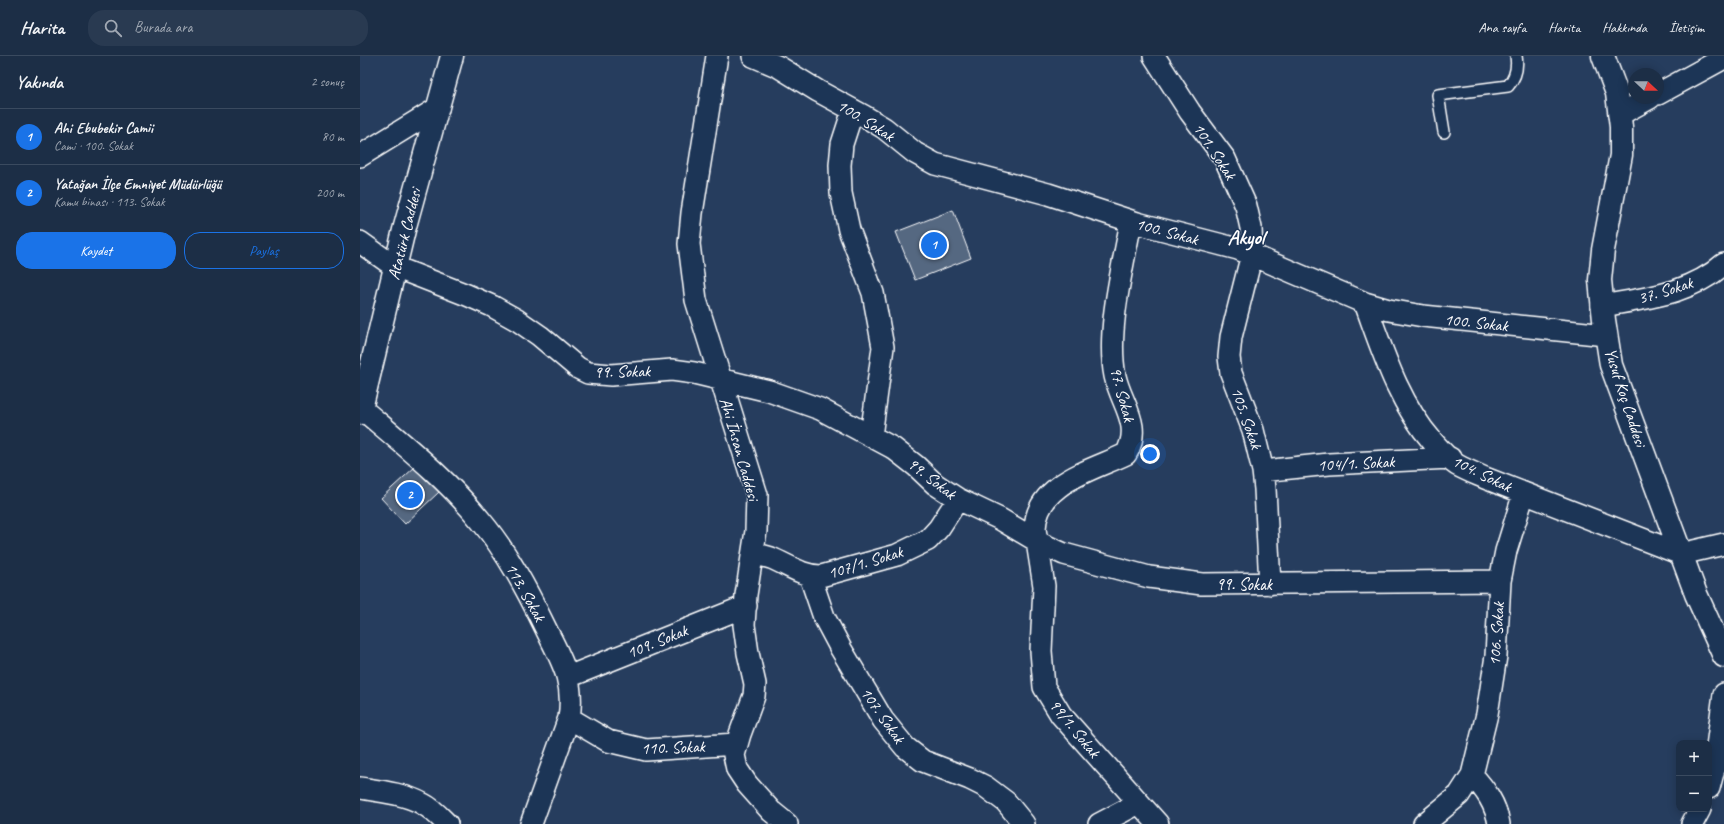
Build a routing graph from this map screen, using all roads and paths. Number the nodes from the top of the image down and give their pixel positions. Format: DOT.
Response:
graph roads {
  1 [pos="452,56"];
  2 [pos="717,56"];
  3 [pos="1154,56"];
  4 [pos="1516,56"];
  5 [pos="1603,56"];
  6 [pos="762,58"];
  7 [pos="1724,58"];
  8 [pos="1664,91"];
  9 [pos="1639,104"];
  10 [pos="438,108"];
  11 [pos="853,110"];
  12 [pos="1619,115"];
  13 [pos="1444,132"];
  14 [pos="360,156"];
  15 [pos="1131,221"];
  16 [pos="360,242"];
  17 [pos="1252,254"];
  18 [pos="1724,264"];
  19 [pos="395,267"];
  20 [pos="1365,303"];
  21 [pos="1602,306"];
  22 [pos="1606,335"];
  23 [pos="719,378"];
  24 [pos="361,411"];
  25 [pos="871,436"];
  26 [pos="1450,458"];
  27 [pos="1263,470"];
  28 [pos="1524,493"];
  29 [pos="958,498"];
  30 [pos="1037,541"];
  31 [pos="1724,544"];
  32 [pos="752,553"];
  33 [pos="1681,554"];
  34 [pos="810,576"];
  35 [pos="1500,581"];
  36 [pos="1270,584"];
  37 [pos="746,606"];
  38 [pos="1724,656"];
  39 [pos="568,677"];
  40 [pos="1724,694"];
  41 [pos="569,718"];
  42 [pos="736,744"];
  43 [pos="1472,775"];
  44 [pos="1712,777"];
  45 [pos="360,788"];
  46 [pos="1140,802"];
  47 [pos="1698,812"];
  48 [pos="784,823"];
  49 [pos="448,824"];
  50 [pos="531,824"];
  51 [pos="1024,824"];
  52 [pos="1099,824"];
  53 [pos="1158,824"];
  54 [pos="1424,824"];
  55 [pos="1499,824"];
  56 [pos="1692,824"];
  1 -- 10 [label="street, Atatürk Caddesi"];
  2 -- 23 [label="street, Ahi İhsan Caddesi"];
  3 -- 17 [label="street, 101. Sokak"];
  4 -- 13 [label="lane"];
  5 -- 12 [label="street, Yusuf Koç Caddesi"];
  6 -- 11 [label="street, 100. Sokak"];
  7 -- 8 [label="street"];
  9 -- 12 [label="street"];
  10 -- 14 [label="street"];
  10 -- 19 [label="street, Atatürk Caddesi"];
  11 -- 15 [label="street, 100. Sokak"];
  11 -- 25 [label="street"];
  12 -- 21 [label="street, Yusuf Koç Caddesi"];
  15 -- 17 [label="street, 100. Sokak"];
  15 -- 30 [label="street, 97. Sokak"];
  16 -- 19 [label="street, 99. Sokak"];
  17 -- 20 [label="street, 100. Sokak"];
  17 -- 27 [label="street, 105. Sokak"];
  18 -- 21 [label="street, 37. Sokak"];
  19 -- 23 [label="street, 99. Sokak"];
  19 -- 24 [label="street, Atatürk Caddesi"];
  20 -- 22 [label="street, 100. Sokak"];
  20 -- 26 [label="street, 104. Sokak"];
  21 -- 22 [label="street, Yusuf Koç Caddesi"];
  22 -- 33 [label="street, Yusuf Koç Caddesi"];
  23 -- 25 [label="street, 99. Sokak"];
  23 -- 32 [label="street, Ahi İhsan Caddesi"];
  24 -- 39 [label="street, 113. Sokak"];
  25 -- 29 [label="street, 99. Sokak"];
  26 -- 27 [label="street, 104/1. Sokak"];
  26 -- 28 [label="street, 104. Sokak"];
  27 -- 36 [label="street, 105. Sokak"];
  28 -- 33 [label="street, 104. Sokak"];
  28 -- 35 [label="street, 106. Sokak"];
  29 -- 30 [label="street, 99. Sokak"];
  29 -- 34 [label="street, 107/1. Sokak"];
  30 -- 36 [label="street, 99. Sokak"];
  30 -- 46 [label="street, 99/1. Sokak"];
  31 -- 33 [label="street"];
  32 -- 34 [label="street, 107/1. Sokak"];
  32 -- 37 [label="street, Ahi İhsan Caddesi"];
  33 -- 38 [label="street, Yusuf Koç Caddesi"];
  34 -- 51 [label="street, 107. Sokak"];
  35 -- 36 [label="street, 99. Sokak"];
  35 -- 43 [label="street, 106. Sokak"];
  37 -- 39 [label="street, 109. Sokak"];
  37 -- 42 [label="street, Ahi İhsan Caddesi"];
  39 -- 41 [label="street, 113. Sokak"];
  40 -- 44 [label="street"];
  41 -- 42 [label="street, 110. Sokak"];
  41 -- 50 [label="street, 113. Sokak"];
  42 -- 48 [label="street, Ahi İhsan Caddesi"];
  43 -- 54 [label="street, 106. Sokak"];
  43 -- 55 [label="street"];
  45 -- 49 [label="street"];
  46 -- 52 [label="street"];
  46 -- 53 [label="street, 99/1. Sokak"];
  47 -- 56 [label="street"];
}
